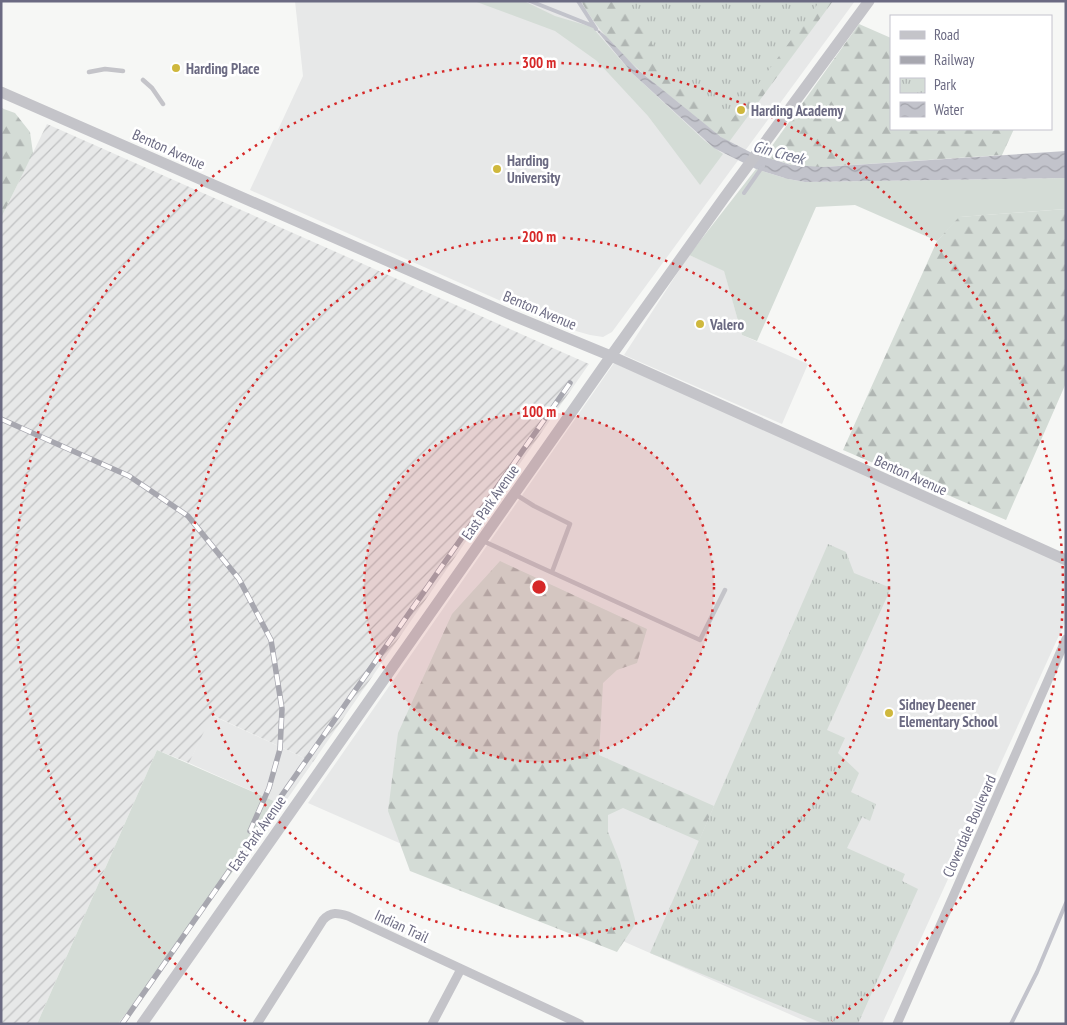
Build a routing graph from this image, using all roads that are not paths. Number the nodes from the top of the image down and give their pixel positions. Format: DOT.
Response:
graph roads {
  1 [pos="869,1"];
  2 [pos="123,71"];
  3 [pos="89,72"];
  4 [pos="143,80"];
  5 [pos="1,92"];
  6 [pos="163,104"];
  7 [pos="610,356"];
  8 [pos="514,493"];
  9 [pos="482,540"];
  10 [pos="1066,560"];
  11 [pos="552,572"];
  12 [pos="725,590"];
  13 [pos="1066,639"];
  14 [pos="461,969"];
  15 [pos="142,1024"];
  16 [pos="257,1024"];
  17 [pos="432,1024"];
  18 [pos="580,1024"];
  19 [pos="897,1024"];
  1 -- 7 [label="street, East Park Avenue"];
  2 -- 3 [label="lane"];
  4 -- 6 [label="lane"];
  5 -- 7 [label="street, Benton Avenue"];
  7 -- 8 [label="street, East Park Avenue"];
  7 -- 10 [label="street, Benton Avenue"];
  8 -- 9 [label="street, East Park Avenue"];
  8 -- 11 [label="lane"];
  9 -- 11 [label="lane"];
  9 -- 15 [label="street, East Park Avenue"];
  11 -- 12 [label="lane"];
  13 -- 19 [label="street, Cloverdale Boulevard"];
  14 -- 16 [label="street, Indian Trail"];
  14 -- 17 [label="street"];
  14 -- 18 [label="street, Indian Trail"];
}
